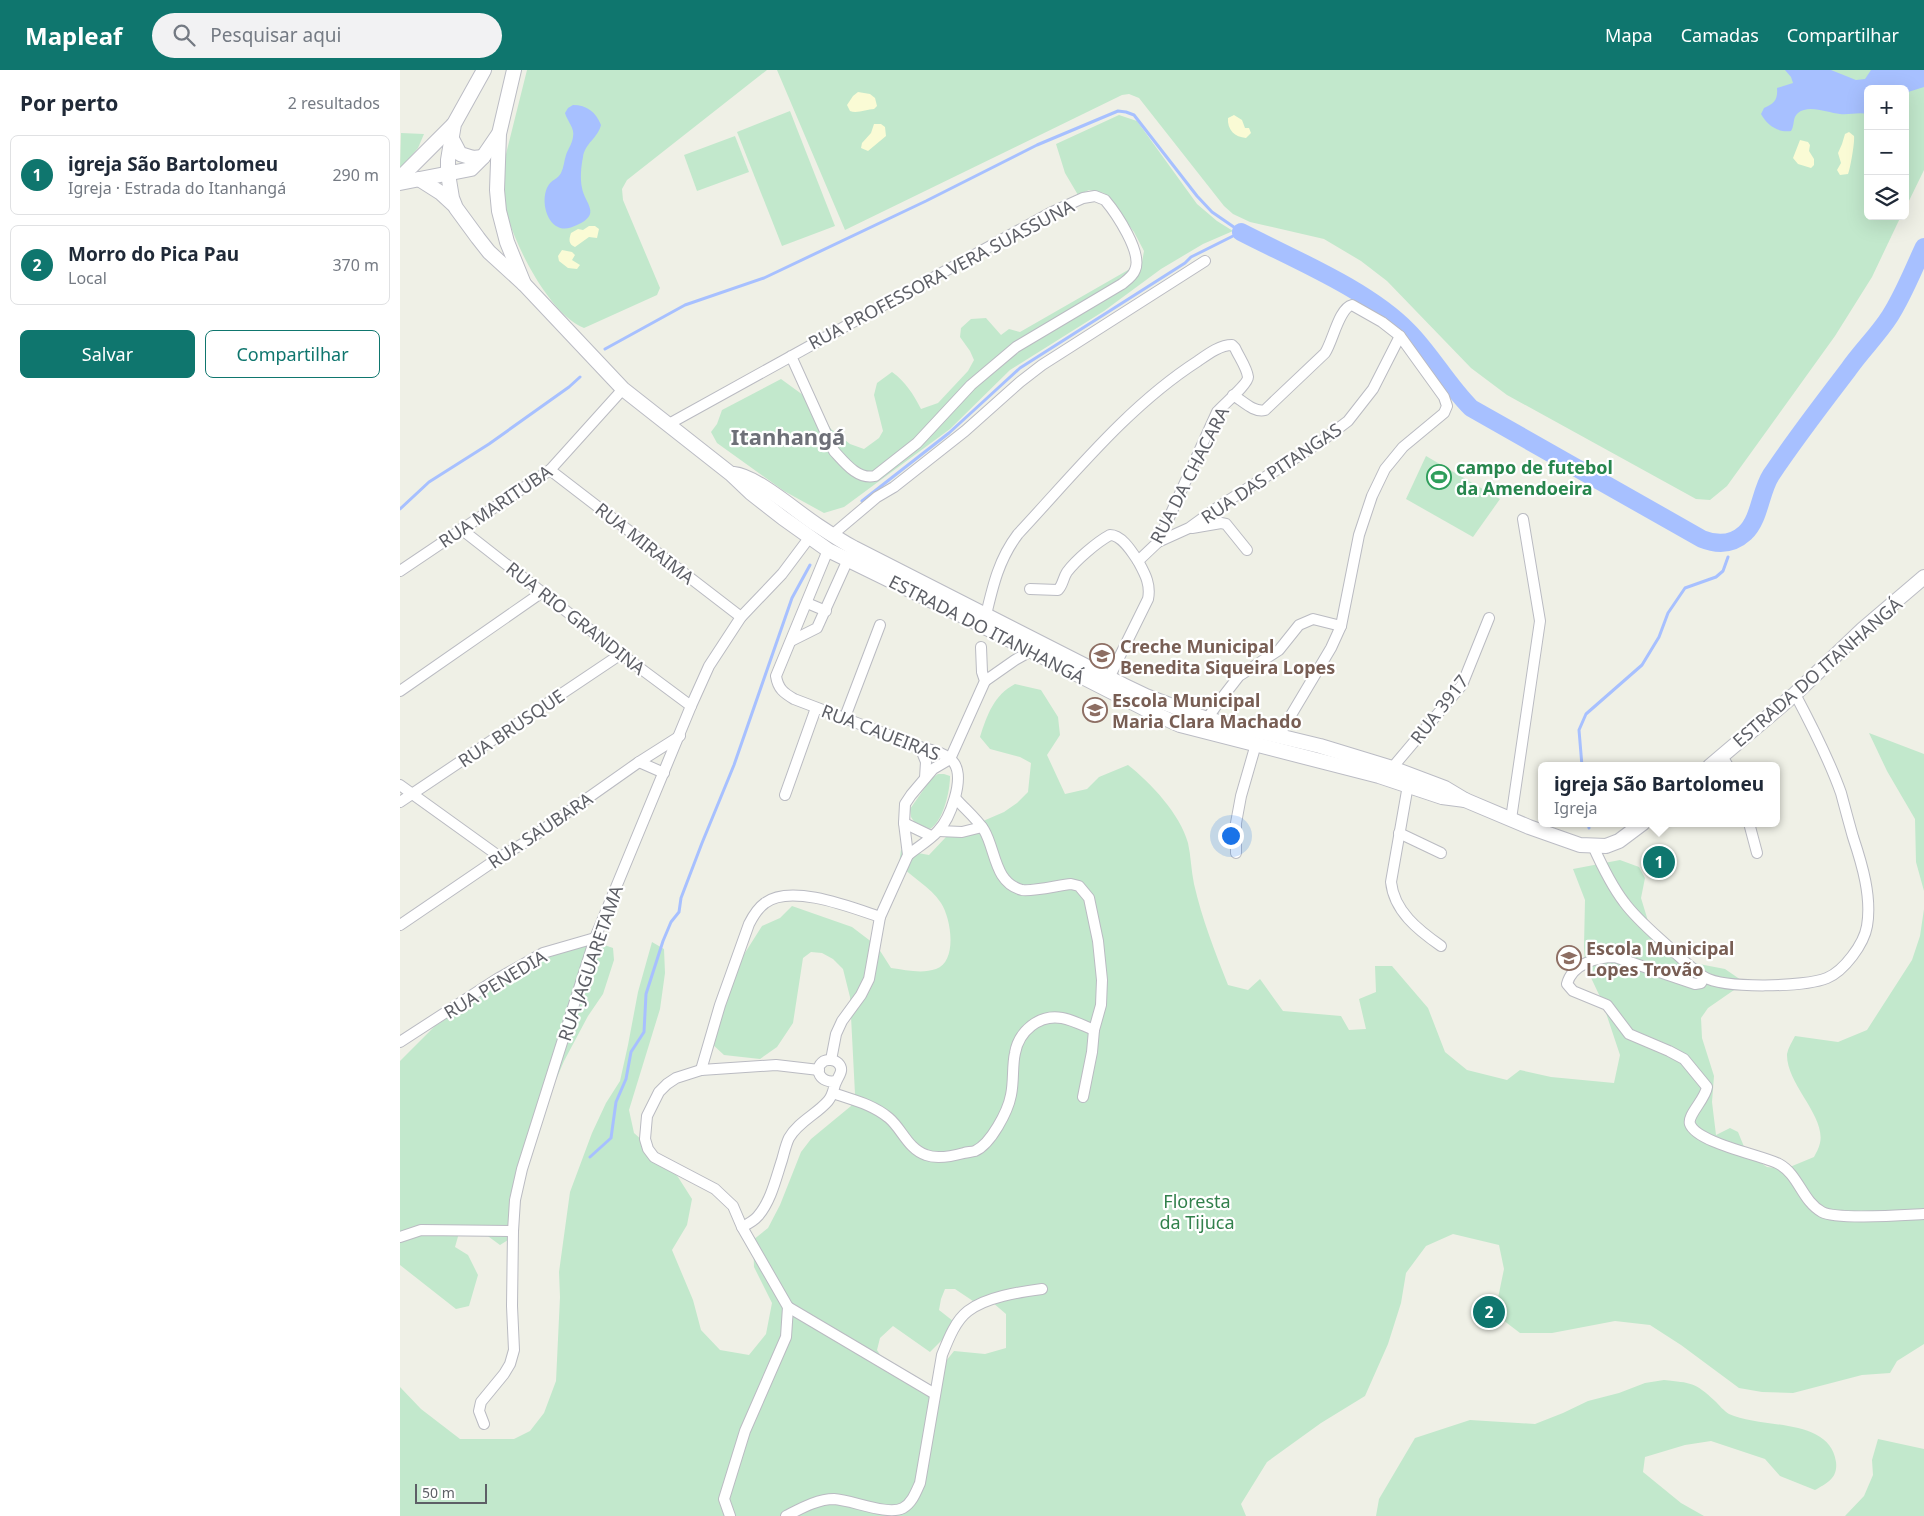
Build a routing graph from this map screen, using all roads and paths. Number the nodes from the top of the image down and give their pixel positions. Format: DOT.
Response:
graph roads {
  1 [pos="484,70"];
  2 [pos="514,70"];
  3 [pos="452,131"];
  4 [pos="499,134"];
  5 [pos="483,157"];
  6 [pos="448,174"];
  7 [pos="400,178"];
  8 [pos="419,179"];
  9 [pos="400,183"];
  10 [pos="456,208"];
  11 [pos="1205,262"];
  12 [pos="524,284"];
  13 [pos="1400,336"];
  14 [pos="791,356"];
  15 [pos="623,389"];
  16 [pos="1233,395"];
  17 [pos="667,425"];
  18 [pos="550,470"];
  19 [pos="732,474"];
  20 [pos="1523,518"];
  21 [pos="1189,528"];
  22 [pos="461,529"];
  23 [pos="832,535"];
  24 [pos="809,538"];
  25 [pos="1158,542"];
  26 [pos="828,550"];
  27 [pos="1247,550"];
  28 [pos="851,554"];
  29 [pos="1138,561"];
  30 [pos="400,571"];
  31 [pos="1924,577"];
  32 [pos="1030,589"];
  33 [pos="542,593"];
  34 [pos="807,603"];
  35 [pos="826,611"];
  36 [pos="986,615"];
  37 [pos="741,617"];
  38 [pos="1489,618"];
  39 [pos="880,625"];
  40 [pos="1341,626"];
  41 [pos="792,641"];
  42 [pos="981,647"];
  43 [pos="1031,651"];
  44 [pos="621,654"];
  45 [pos="1109,678"];
  46 [pos="985,681"];
  47 [pos="400,690"];
  48 [pos="1795,694"];
  49 [pos="691,706"];
  50 [pos="816,708"];
  51 [pos="844,717"];
  52 [pos="1208,719"];
  53 [pos="680,736"];
  54 [pos="1278,737"];
  55 [pos="1256,744"];
  56 [pos="920,747"];
  57 [pos="950,759"];
  58 [pos="1725,761"];
  59 [pos="639,762"];
  60 [pos="1392,768"];
  61 [pos="664,773"];
  62 [pos="925,778"];
  63 [pos="400,785"];
  64 [pos="1408,785"];
  65 [pos="412,794"];
  66 [pos="785,795"];
  67 [pos="956,799"];
  68 [pos="1465,800"];
  69 [pos="400,802"];
  70 [pos="1511,819"];
  71 [pos="904,823"];
  72 [pos="982,827"];
  73 [pos="1638,827"];
  74 [pos="1751,827"];
  75 [pos="935,833"];
  76 [pos="1399,833"];
  77 [pos="1593,846"];
  78 [pos="1236,853"];
  79 [pos="1441,853"];
  80 [pos="1757,853"];
  81 [pos="908,855"];
  82 [pos="500,857"];
  83 [pos="880,917"];
  84 [pos="400,925"];
  85 [pos="595,938"];
  86 [pos="1441,946"];
  87 [pos="1704,977"];
  88 [pos="1094,1030"];
  89 [pos="400,1042"];
  90 [pos="831,1060"];
  91 [pos="701,1070"];
  92 [pos="819,1070"];
  93 [pos="836,1081"];
  94 [pos="833,1093"];
  95 [pos="1083,1097"];
  96 [pos="1924,1214"];
  97 [pos="742,1227"];
  98 [pos="513,1231"];
  99 [pos="400,1237"];
  100 [pos="1042,1289"];
  101 [pos="788,1307"];
  102 [pos="935,1394"];
  103 [pos="484,1424"];
  104 [pos="730,1516"];
  105 [pos="786,1516"];
  1 -- 3 [label="main road"];
  2 -- 4 [label="main road"];
  3 -- 5 [label="main road"];
  3 -- 6 [label="main road"];
  3 -- 7 [label="main road"];
  4 -- 5 [label="main road"];
  4 -- 12 [label="main road"];
  5 -- 6 [label="main road"];
  6 -- 8 [label="main road"];
  6 -- 10 [label="main road"];
  8 -- 9 [label="main road"];
  8 -- 10 [label="main road"];
  10 -- 12 [label="main road, ESTRADA DO ITANHANGÁ"];
  11 -- 23 [label="street"];
  12 -- 15 [label="main road, ESTRADA DO ITANHANGÁ"];
  13 -- 16 [label="street"];
  13 -- 21 [label="street, RUA DAS PITANGAS"];
  13 -- 40 [label="street"];
  14 -- 14 [label="street, RUA PROFESSORA VERA SUASSUNA"];
  14 -- 17 [label="street, RUA PROFESSORA VERA SUASSUNA"];
  15 -- 17 [label="main road, ESTRADA DO ITANHANGÁ"];
  15 -- 18 [label="street, RUA MARITUBA"];
  16 -- 25 [label="street, RUA DA CHACARA"];
  16 -- 36 [label="street, RUA DA CHACARA"];
  17 -- 19 [label="main road, ESTRADA DO ITANHANGÁ"];
  18 -- 22 [label="street, RUA MARITUBA"];
  18 -- 37 [label="street, RUA MIRAIMA"];
  19 -- 23 [label="main road, ESTRADA DO ITANHANGÁ"];
  19 -- 24 [label="main road, ESTRADA DO ITANHANGÁ"];
  20 -- 70 [label="street"];
  21 -- 25 [label="street, RUA DAS PITANGAS"];
  21 -- 27 [label="street"];
  22 -- 30 [label="street, RUA MARITUBA"];
  22 -- 33 [label="street, RUA RIO GRANDINA"];
  23 -- 28 [label="main road, ESTRADA DO ITANHANGÁ"];
  24 -- 26 [label="main road, ESTRADA DO ITANHANGÁ"];
  24 -- 37 [label="street, RUA JAGUARETAMA"];
  25 -- 29 [label="street, RUA DA CHACARA"];
  26 -- 28 [label="main road, ESTRADA DO ITANHANGÁ"];
  26 -- 34 [label="street, RUA CAUEIRAS"];
  28 -- 35 [label="street"];
  28 -- 36 [label="main road, ESTRADA DO ITANHANGÁ"];
  28 -- 43 [label="main road, ESTRADA DO ITANHANGÁ"];
  29 -- 32 [label="street"];
  29 -- 45 [label="street, RUA DA CHACARA"];
  31 -- 48 [label="main road, ESTRADA DO ITANHANGÁ"];
  33 -- 44 [label="street, RUA RIO GRANDINA"];
  33 -- 47 [label="street"];
  34 -- 35 [label="street"];
  34 -- 41 [label="street, RUA CAUEIRAS"];
  35 -- 41 [label="street"];
  36 -- 45 [label="main road, ESTRADA DO ITANHANGÁ"];
  37 -- 49 [label="street, RUA JAGUARETAMA"];
  38 -- 60 [label="street, RUA 3917"];
  39 -- 51 [label="street"];
  40 -- 52 [label="street"];
  40 -- 54 [label="street"];
  41 -- 50 [label="street, RUA CAUEIRAS"];
  42 -- 46 [label="street"];
  43 -- 46 [label="street"];
  43 -- 55 [label="main road, ESTRADA DO ITANHANGÁ"];
  44 -- 49 [label="street, RUA RIO GRANDINA"];
  44 -- 65 [label="street, RUA BRUSQUE"];
  45 -- 52 [label="main road, ESTRADA DO ITANHANGÁ"];
  46 -- 57 [label="street"];
  48 -- 58 [label="main road, ESTRADA DO ITANHANGÁ"];
  48 -- 87 [label="street"];
  49 -- 53 [label="street, RUA JAGUARETAMA"];
  50 -- 51 [label="street, RUA CAUEIRAS"];
  50 -- 66 [label="street"];
  51 -- 56 [label="street, RUA CAUEIRAS"];
  52 -- 54 [label="main road, ESTRADA DO ITANHANGÁ"];
  53 -- 59 [label="street, RUA SAUBARA"];
  53 -- 61 [label="street, RUA JAGUARETAMA"];
  54 -- 60 [label="main road, ESTRADA DO ITANHANGÁ"];
  55 -- 64 [label="main road, ESTRADA DO ITANHANGÁ"];
  55 -- 78 [label="street"];
  56 -- 57 [label="street, RUA CAUEIRAS"];
  56 -- 62 [label="street"];
  57 -- 62 [label="street"];
  57 -- 67 [label="street, RUA CAUEIRAS"];
  59 -- 61 [label="street"];
  59 -- 82 [label="street, RUA SAUBARA"];
  60 -- 68 [label="main road, ESTRADA DO ITANHANGÁ"];
  61 -- 85 [label="street, RUA JAGUARETAMA"];
  62 -- 71 [label="street"];
  63 -- 65 [label="street"];
  64 -- 68 [label="main road, ESTRADA DO ITANHANGÁ"];
  64 -- 76 [label="street"];
  65 -- 69 [label="street, RUA BRUSQUE"];
  65 -- 82 [label="street"];
  67 -- 72 [label="street"];
  67 -- 75 [label="street, RUA CAUEIRAS"];
  68 -- 70 [label="main road, ESTRADA DO ITANHANGÁ"];
  70 -- 77 [label="main road, ESTRADA DO ITANHANGÁ"];
  71 -- 75 [label="street"];
  71 -- 81 [label="street"];
  72 -- 75 [label="street"];
  72 -- 88 [label="street"];
  73 -- 77 [label="main road, ESTRADA DO ITANHANGÁ"];
  74 -- 80 [label="street"];
  75 -- 81 [label="street, RUA CAUEIRAS"];
  76 -- 79 [label="street"];
  76 -- 86 [label="street"];
  77 -- 87 [label="street"];
  81 -- 83 [label="street"];
  82 -- 84 [label="street, RUA SAUBARA"];
  83 -- 90 [label="street"];
  83 -- 91 [label="street"];
  85 -- 89 [label="street, RUA PENEDIA"];
  85 -- 98 [label="street, RUA JAGUARETAMA"];
  87 -- 96 [label="street"];
  88 -- 94 [label="street"];
  88 -- 95 [label="street"];
  90 -- 92 [label="street"];
  90 -- 93 [label="street"];
  91 -- 92 [label="street"];
  91 -- 97 [label="street"];
  92 -- 93 [label="street"];
  93 -- 94 [label="street"];
  94 -- 97 [label="street"];
  97 -- 101 [label="street"];
  98 -- 99 [label="street"];
  98 -- 103 [label="street, RUA JAGUARETAMA"];
  100 -- 102 [label="street"];
  101 -- 102 [label="street"];
  101 -- 104 [label="street"];
  102 -- 105 [label="street"];
}
